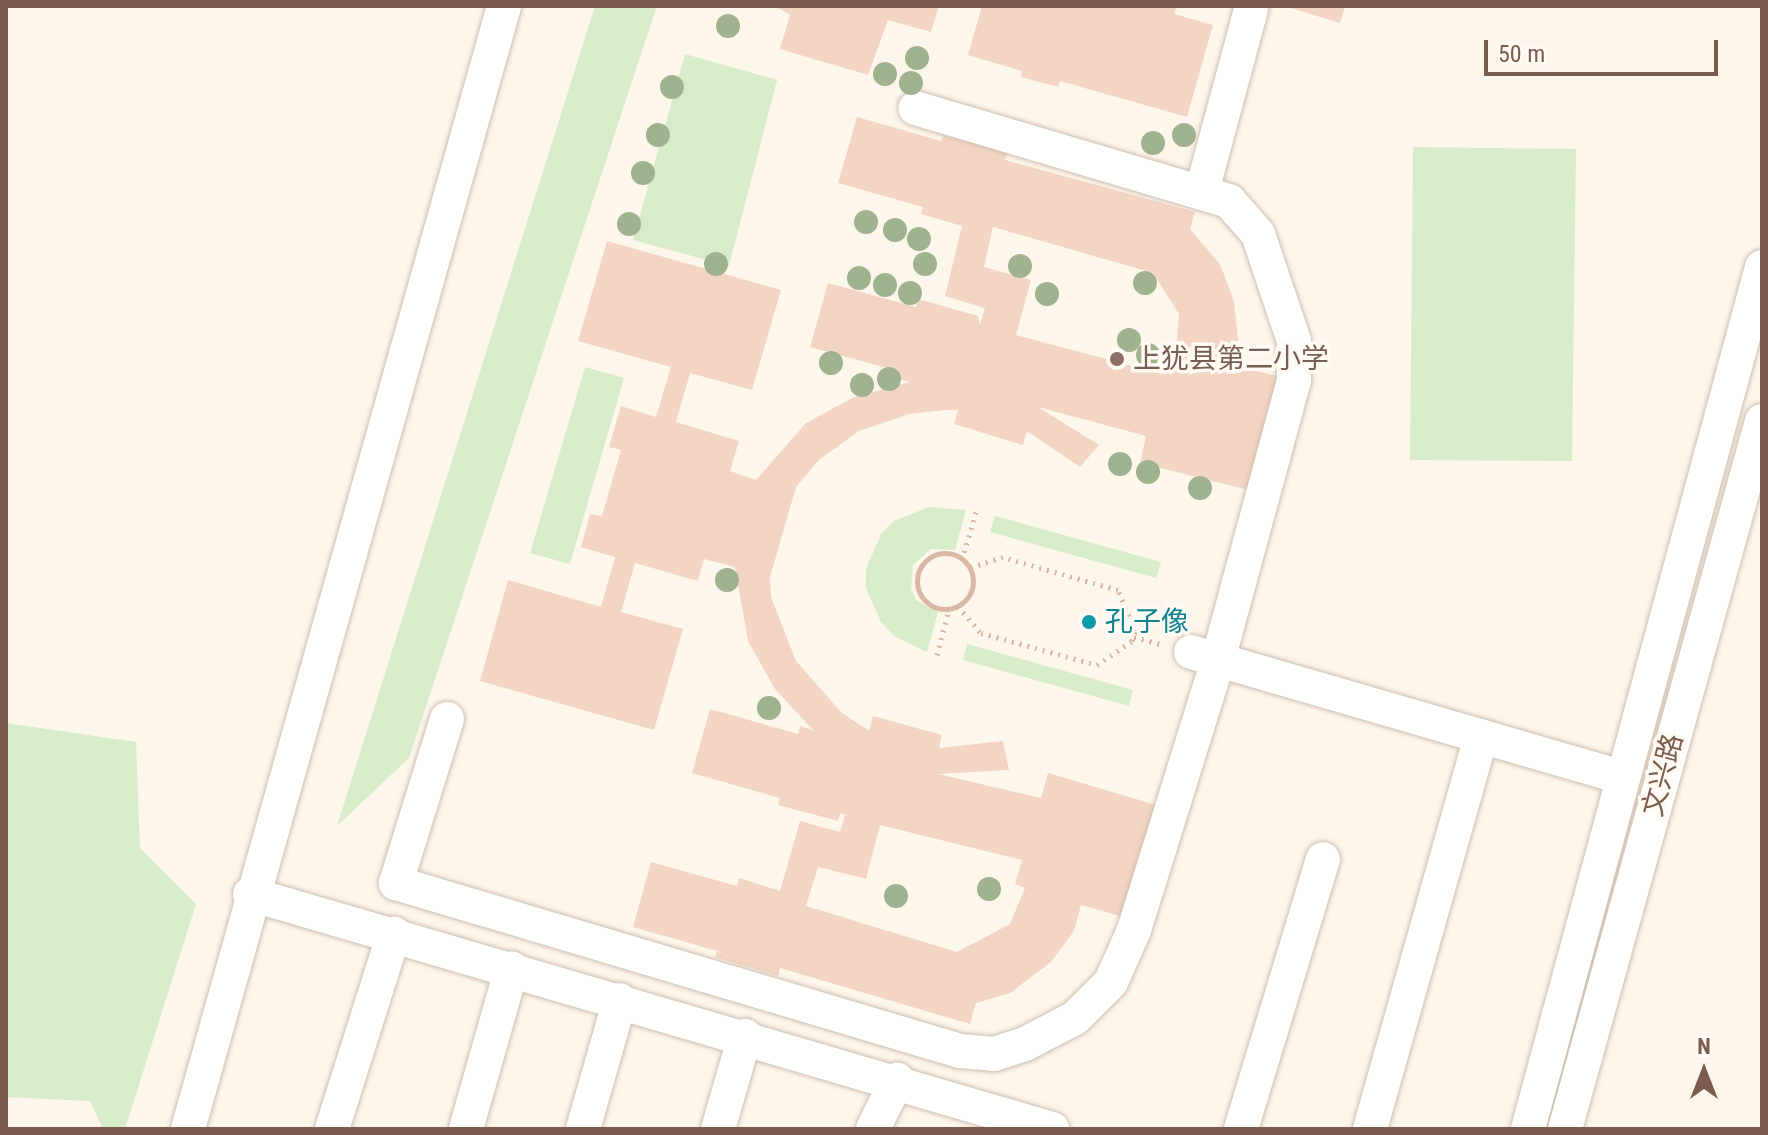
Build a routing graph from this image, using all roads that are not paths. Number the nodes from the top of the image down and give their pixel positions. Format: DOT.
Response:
graph roads {
  1 [pos="504,6"];
  2 [pos="1251,10"];
  3 [pos="915,108"];
  4 [pos="1202,191"];
  5 [pos="1762,267"];
  6 [pos="1762,421"];
  7 [pos="1204,656"];
  8 [pos="447,719"];
  9 [pos="1481,736"];
  10 [pos="1622,777"];
  11 [pos="1323,859"];
  12 [pos="250,894"];
  13 [pos="394,934"];
  14 [pos="512,968"];
  15 [pos="620,1000"];
  16 [pos="745,1036"];
  17 [pos="897,1080"];
  18 [pos="1007,1123"];
  19 [pos="188,1129"];
  20 [pos="332,1129"];
  21 [pos="466,1129"];
  22 [pos="583,1129"];
  23 [pos="718,1129"];
  24 [pos="873,1129"];
  25 [pos="1052,1129"];
  26 [pos="1241,1129"];
  27 [pos="1370,1129"];
  28 [pos="1528,1129"];
  29 [pos="1565,1129"];
  1 -- 12 [label="street"];
  2 -- 4 [label="street"];
  3 -- 4 [label="street"];
  4 -- 7 [label="street"];
  5 -- 10 [label="street"];
  6 -- 29 [label="street, 文兴路"];
  7 -- 8 [label="street"];
  7 -- 9 [label="street"];
  9 -- 10 [label="street"];
  9 -- 27 [label="street"];
  10 -- 28 [label="street"];
  11 -- 26 [label="street"];
  12 -- 13 [label="street"];
  12 -- 19 [label="street"];
  13 -- 14 [label="street"];
  13 -- 20 [label="street"];
  14 -- 15 [label="street"];
  14 -- 21 [label="street"];
  15 -- 16 [label="street"];
  15 -- 22 [label="street"];
  16 -- 17 [label="street"];
  16 -- 23 [label="street"];
  17 -- 18 [label="street"];
  17 -- 24 [label="street"];
  18 -- 25 [label="street"];
}
